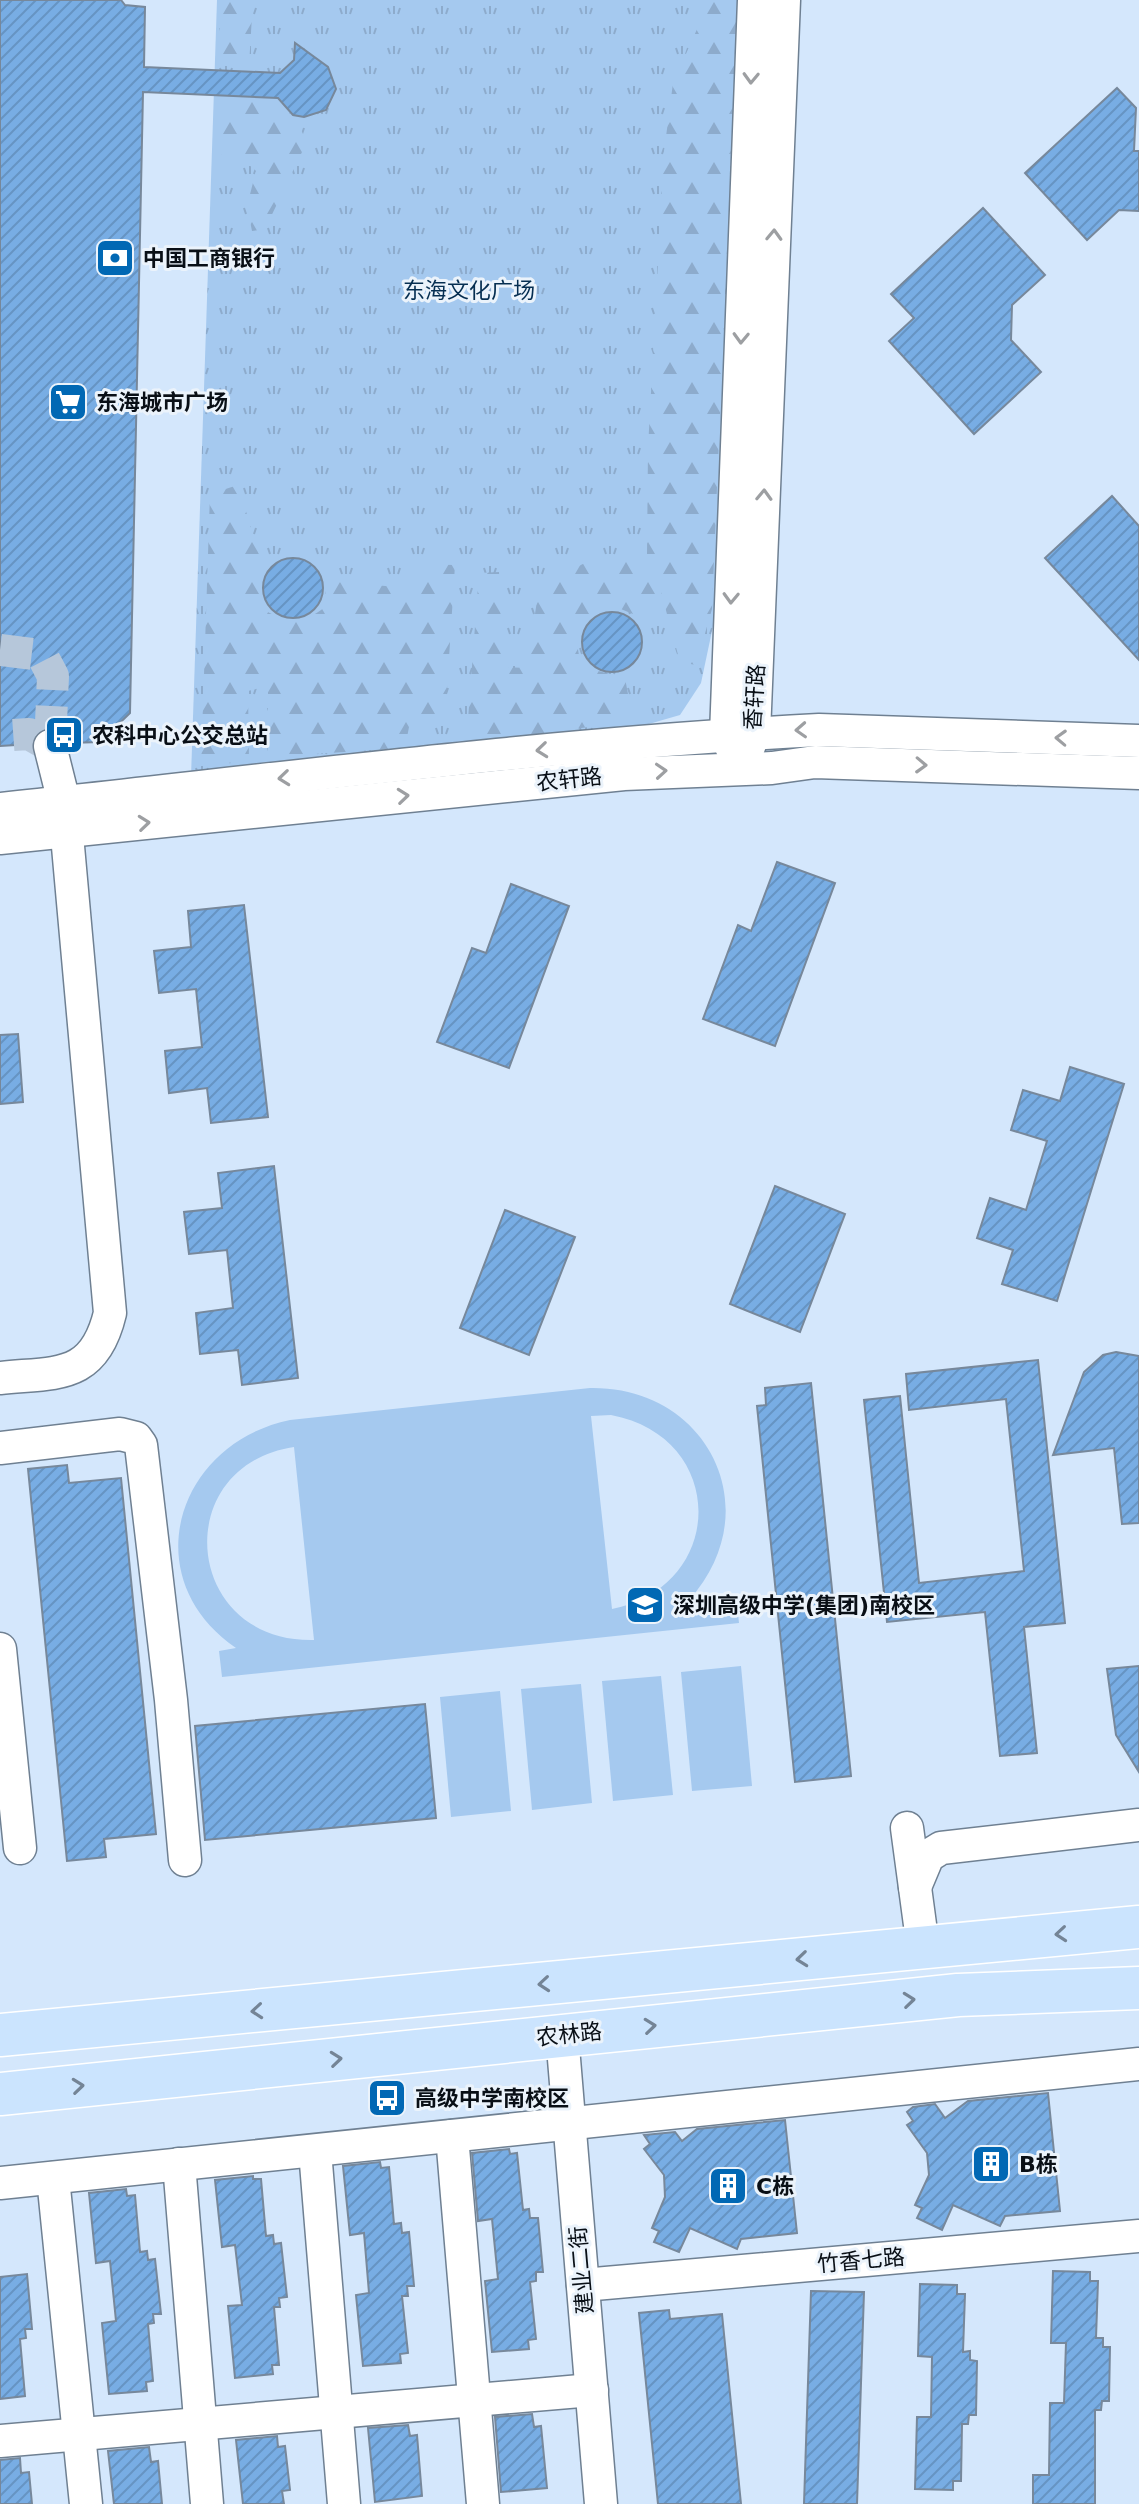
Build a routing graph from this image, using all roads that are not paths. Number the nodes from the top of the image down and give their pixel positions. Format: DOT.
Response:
graph roads {
  1 [pos="754,0"];
  2 [pos="784,0"];
  3 [pos="740,734"];
  4 [pos="1139,741"];
  5 [pos="50,746"];
  6 [pos="741,766"];
  7 [pos="1139,773"];
  8 [pos="0,809"];
  9 [pos="65,816"];
  10 [pos="0,838"];
  11 [pos="0,1378"];
  12 [pos="0,1448"];
  13 [pos="0,1649"];
  14 [pos="1139,1825"];
  15 [pos="907,1828"];
  16 [pos="20,1848"];
  17 [pos="185,1860"];
  18 [pos="915,1887"];
  19 [pos="1139,1927"];
  20 [pos="923,1947"];
  21 [pos="1139,1988"];
  22 [pos="0,2022"];
  23 [pos="49,2031"];
  24 [pos="0,2035"];
  25 [pos="562,2035"];
  26 [pos="1139,2064"];
  27 [pos="0,2094"];
  28 [pos="569,2124"];
  29 [pos="452,2136"];
  30 [pos="315,2151"];
  31 [pos="179,2164"];
  32 [pos="53,2178"];
  33 [pos="0,2183"];
  34 [pos="1139,2236"];
  35 [pos="583,2285"];
  36 [pos="592,2390"];
  37 [pos="474,2400"];
  38 [pos="337,2412"];
  39 [pos="200,2424"];
  40 [pos="79,2434"];
  41 [pos="0,2441"];
  42 [pos="86,2504"];
  43 [pos="207,2504"];
  44 [pos="344,2504"];
  45 [pos="483,2504"];
  46 [pos="601,2504"];
  1 -- 3 [label="street, 香轩路, one-way"];
  3 -- 2 [label="street, 香轩路, one-way"];
  4 -- 3 [label="street, 农轩路, one-way"];
  3 -- 6 [label="street, 香轩路"];
  3 -- 9 [label="street, 农轩路, one-way"];
  5 -- 9 [label="street"];
  6 -- 7 [label="street, 农轩路, one-way"];
  9 -- 6 [label="street, 农轩路, one-way"];
  8 -- 9 [label="street, 农轩路"];
  9 -- 10 [label="street, 农轩路"];
  9 -- 11 [label="street"];
  12 -- 17 [label="street"];
  13 -- 16 [label="street"];
  14 -- 18 [label="street"];
  15 -- 18 [label="street"];
  18 -- 20 [label="street"];
  19 -- 20 [label="main road, one-way"];
  20 -- 23 [label="main road, one-way"];
  25 -- 21 [label="main road, 农林路, one-way"];
  22 -- 23 [label="main road"];
  23 -- 24 [label="main road"];
  27 -- 25 [label="main road, 农林路, one-way"];
  25 -- 28 [label="street, 建业二街"];
  26 -- 28 [label="street"];
  28 -- 29 [label="street"];
  28 -- 35 [label="street, 建业二街"];
  29 -- 30 [label="street"];
  29 -- 37 [label="street"];
  30 -- 31 [label="street"];
  30 -- 38 [label="street"];
  31 -- 32 [label="street"];
  31 -- 39 [label="street"];
  32 -- 33 [label="street"];
  32 -- 40 [label="street"];
  34 -- 35 [label="street, 竹香七路"];
  35 -- 36 [label="street, 建业二街"];
  36 -- 37 [label="street"];
  36 -- 46 [label="street, 建业二街"];
  37 -- 38 [label="street"];
  37 -- 45 [label="street"];
  38 -- 39 [label="street"];
  38 -- 44 [label="street"];
  39 -- 40 [label="street"];
  39 -- 43 [label="street"];
  40 -- 41 [label="street"];
  40 -- 42 [label="street"];
}
